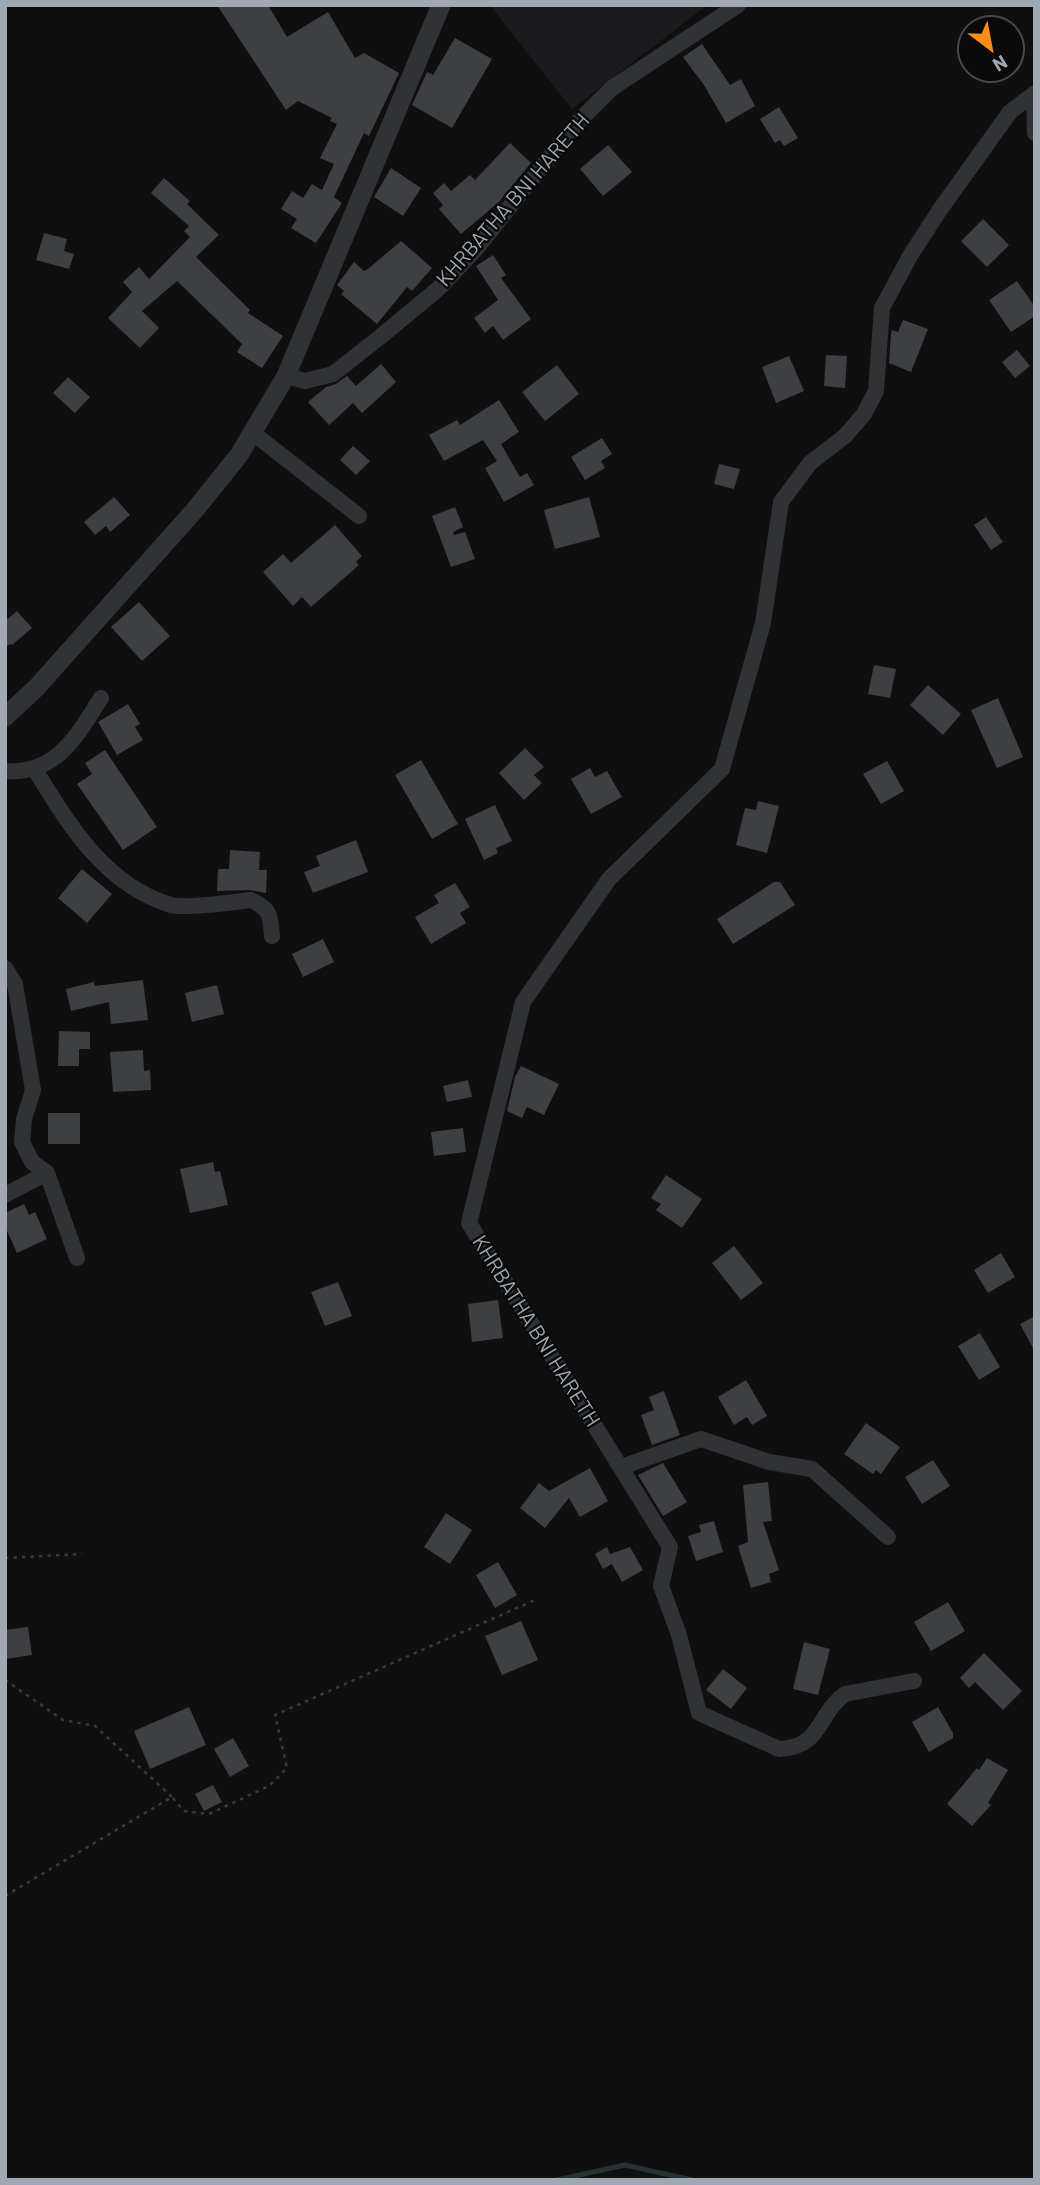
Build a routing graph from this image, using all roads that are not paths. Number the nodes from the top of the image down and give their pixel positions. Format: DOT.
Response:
graph roads {
  1 [pos="441,5"];
  2 [pos="738,5"];
  3 [pos="1034,94"];
  4 [pos="1035,133"];
  5 [pos="286,376"];
  6 [pos="253,433"];
  7 [pos="359,516"];
  8 [pos="101,698"];
  9 [pos="5,717"];
  10 [pos="34,768"];
  11 [pos="5,771"];
  12 [pos="272,936"];
  13 [pos="5,968"];
  14 [pos="47,1173"];
  15 [pos="5,1195"];
  16 [pos="77,1258"];
  17 [pos="621,1467"];
  18 [pos="888,1537"];
  19 [pos="914,1681"];
  1 -- 5 [label="street"];
  2 -- 5 [label="street, KHRBATHA BNI HARETH"];
  3 -- 4 [label="street, KHRBATHA BNI HARETH"];
  3 -- 17 [label="street, KHRBATHA BNI HARETH"];
  5 -- 6 [label="street"];
  6 -- 7 [label="street"];
  6 -- 9 [label="street"];
  8 -- 10 [label="street"];
  10 -- 11 [label="street"];
  10 -- 12 [label="street"];
  13 -- 14 [label="street"];
  14 -- 15 [label="street"];
  14 -- 16 [label="street"];
  17 -- 18 [label="street"];
  17 -- 19 [label="street, KHRBATHA BNI HARETH"];
}
